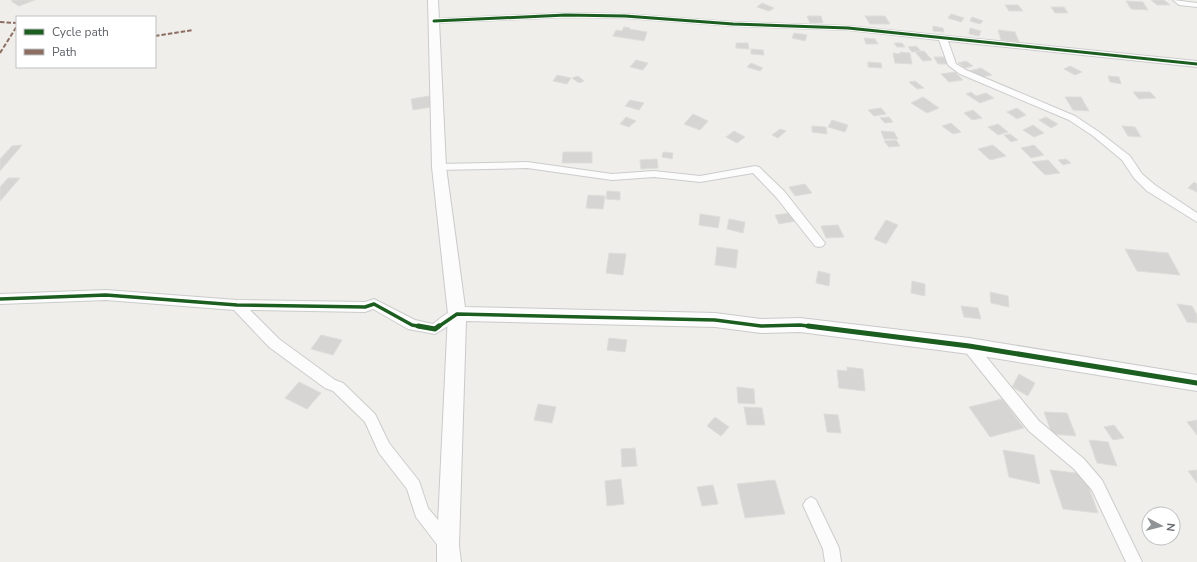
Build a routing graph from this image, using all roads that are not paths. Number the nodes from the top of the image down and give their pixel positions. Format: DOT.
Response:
graph roads {
  1 [pos="433,0"];
  2 [pos="1177,0"];
  3 [pos="1197,5"];
  4 [pos="434,21"];
  5 [pos="943,39"];
  6 [pos="1197,64"];
  7 [pos="438,167"];
  8 [pos="1197,218"];
  9 [pos="819,243"];
  10 [pos="0,299"];
  11 [pos="237,305"];
  12 [pos="457,314"];
  13 [pos="970,346"];
  14 [pos="1197,383"];
  15 [pos="811,505"];
  16 [pos="448,545"];
  17 [pos="449,562"];
  18 [pos="833,562"];
  19 [pos="1134,562"];
  1 -- 4 [label="street"];
  2 -- 3 [label="street"];
  4 -- 5 [label="street"];
  4 -- 7 [label="street"];
  5 -- 6 [label="street"];
  5 -- 8 [label="street"];
  7 -- 9 [label="street"];
  7 -- 12 [label="street"];
  10 -- 11 [label="street"];
  11 -- 12 [label="street"];
  11 -- 16 [label="street"];
  12 -- 13 [label="street"];
  12 -- 16 [label="street"];
  13 -- 14 [label="street"];
  13 -- 19 [label="street"];
  15 -- 18 [label="street"];
  16 -- 17 [label="street"];
}
